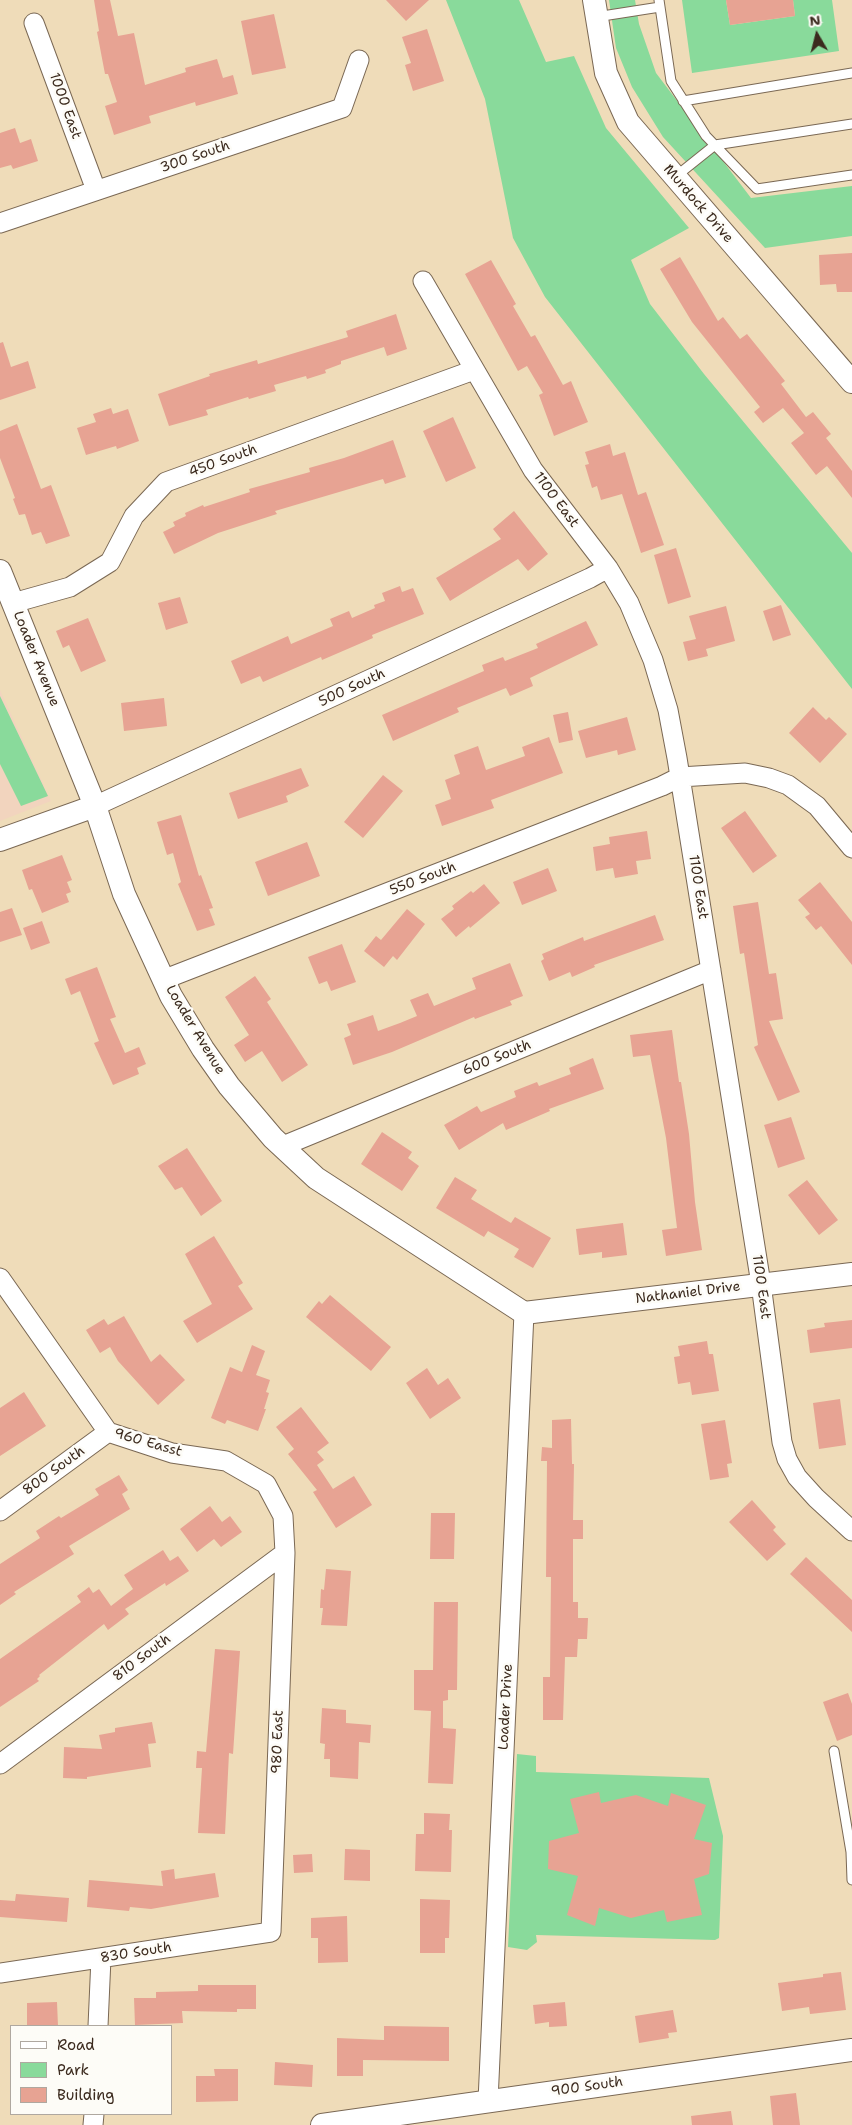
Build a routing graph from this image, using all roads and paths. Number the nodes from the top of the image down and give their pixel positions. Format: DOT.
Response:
graph roads {
  1 [pos="660,4"];
  2 [pos="595,8"];
  3 [pos="34,22"];
  4 [pos="359,60"];
  5 [pos="852,73"];
  6 [pos="683,101"];
  7 [pos="852,124"];
  8 [pos="715,145"];
  9 [pos="852,175"];
  10 [pos="674,177"];
  11 [pos="96,190"];
  12 [pos="0,223"];
  13 [pos="424,281"];
  14 [pos="474,370"];
  15 [pos="851,378"];
  16 [pos="608,568"];
  17 [pos="0,571"];
  18 [pos="10,604"];
  19 [pos="680,777"];
  20 [pos="95,806"];
  21 [pos="0,840"];
  22 [pos="852,848"];
  23 [pos="711,970"];
  24 [pos="165,980"];
  25 [pos="283,1146"];
  26 [pos="852,1274"];
  27 [pos="0,1278"];
  28 [pos="762,1284"];
  29 [pos="524,1313"];
  30 [pos="108,1432"];
  31 [pos="0,1511"];
  32 [pos="852,1530"];
  33 [pos="285,1553"];
  34 [pos="834,1751"];
  35 [pos="0,1764"];
  36 [pos="852,1880"];
  37 [pos="271,1932"];
  38 [pos="101,1958"];
  39 [pos="0,1973"];
  40 [pos="98,2025"];
  41 [pos="852,2050"];
  42 [pos="488,2102"];
  43 [pos="322,2125"];
  1 -- 2 [label="lane"];
  1 -- 6 [label="lane"];
  2 -- 10 [label="street, Murdock Drive"];
  3 -- 11 [label="street, 1000 East"];
  4 -- 11 [label="street, 300 South"];
  5 -- 6 [label="lane"];
  6 -- 8 [label="lane"];
  7 -- 8 [label="lane"];
  8 -- 9 [label="lane"];
  8 -- 10 [label="lane"];
  10 -- 15 [label="street, Murdock Drive"];
  11 -- 12 [label="street, 300 South"];
  13 -- 14 [label="street, 1100 East"];
  14 -- 16 [label="street, 1100 East"];
  14 -- 18 [label="street, 450 South"];
  16 -- 19 [label="street, 1100 East"];
  16 -- 20 [label="street, 500 South"];
  17 -- 18 [label="street, Loader Avenue"];
  18 -- 20 [label="street, Loader Avenue"];
  19 -- 22 [label="street"];
  19 -- 23 [label="street, 1100 East"];
  19 -- 24 [label="street, 550 South"];
  20 -- 21 [label="street"];
  20 -- 24 [label="street, Loader Avenue"];
  23 -- 25 [label="street, 600 South"];
  23 -- 28 [label="street, 1100 East"];
  24 -- 25 [label="street, Loader Avenue"];
  25 -- 29 [label="street, Loader Avenue"];
  26 -- 28 [label="street, Nathaniel Drive"];
  27 -- 30 [label="street, 960 Easst"];
  28 -- 29 [label="street, Nathaniel Drive"];
  28 -- 32 [label="street, 1100 East"];
  29 -- 42 [label="street, Loader Drive"];
  30 -- 31 [label="street, 800 South"];
  30 -- 33 [label="street, 960 Easst"];
  33 -- 35 [label="street, 810 South"];
  33 -- 37 [label="street, 980 East"];
  34 -- 36 [label="lane"];
  37 -- 38 [label="street, 830 South"];
  38 -- 39 [label="street, 830 South"];
  38 -- 40 [label="street"];
  41 -- 42 [label="street, 900 South"];
  42 -- 43 [label="street, 900 South"];
}
